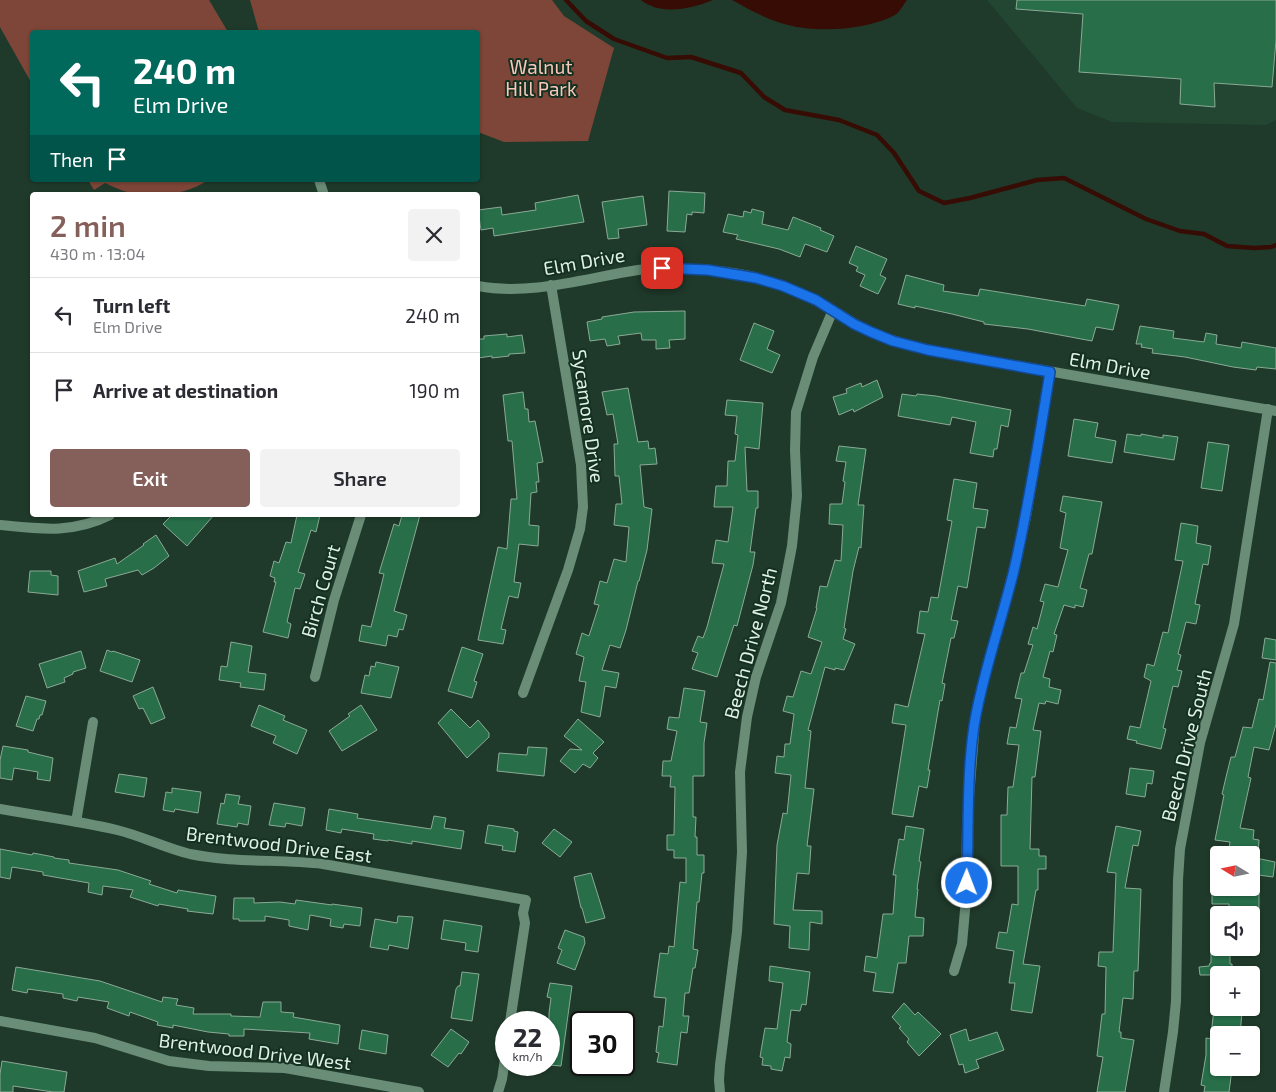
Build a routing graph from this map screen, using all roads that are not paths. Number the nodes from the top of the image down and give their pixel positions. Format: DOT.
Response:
graph roads {
  1 [pos="551,285"];
  2 [pos="480,286"];
  3 [pos="833,310"];
  4 [pos="1050,372"];
  5 [pos="1272,410"];
  6 [pos="105,517"];
  7 [pos="360,517"];
  8 [pos="0,526"];
  9 [pos="315,677"];
  10 [pos="523,693"];
  11 [pos="93,722"];
  12 [pos="0,809"];
  13 [pos="76,822"];
  14 [pos="954,971"];
  15 [pos="512,1011"];
  16 [pos="0,1021"];
  17 [pos="502,1076"];
  18 [pos="420,1092"];
  19 [pos="498,1092"];
  20 [pos="720,1092"];
  21 [pos="1164,1092"];
  1 -- 2 [label="street, Elm Drive"];
  1 -- 3 [label="street, Elm Drive"];
  1 -- 10 [label="street, Sycamore Drive"];
  3 -- 4 [label="street, Elm Drive"];
  3 -- 20 [label="street, Beech Drive North"];
  4 -- 5 [label="street, Elm Drive"];
  4 -- 14 [label="street"];
  5 -- 21 [label="street, Beech Drive South"];
  6 -- 8 [label="street"];
  7 -- 9 [label="street, Birch Court"];
  11 -- 13 [label="street"];
  12 -- 13 [label="street, Brentwood Drive East"];
  13 -- 15 [label="street, Brentwood Drive East"];
  16 -- 18 [label="street, Brentwood Drive West"];
  17 -- 19 [label="street"];
}
